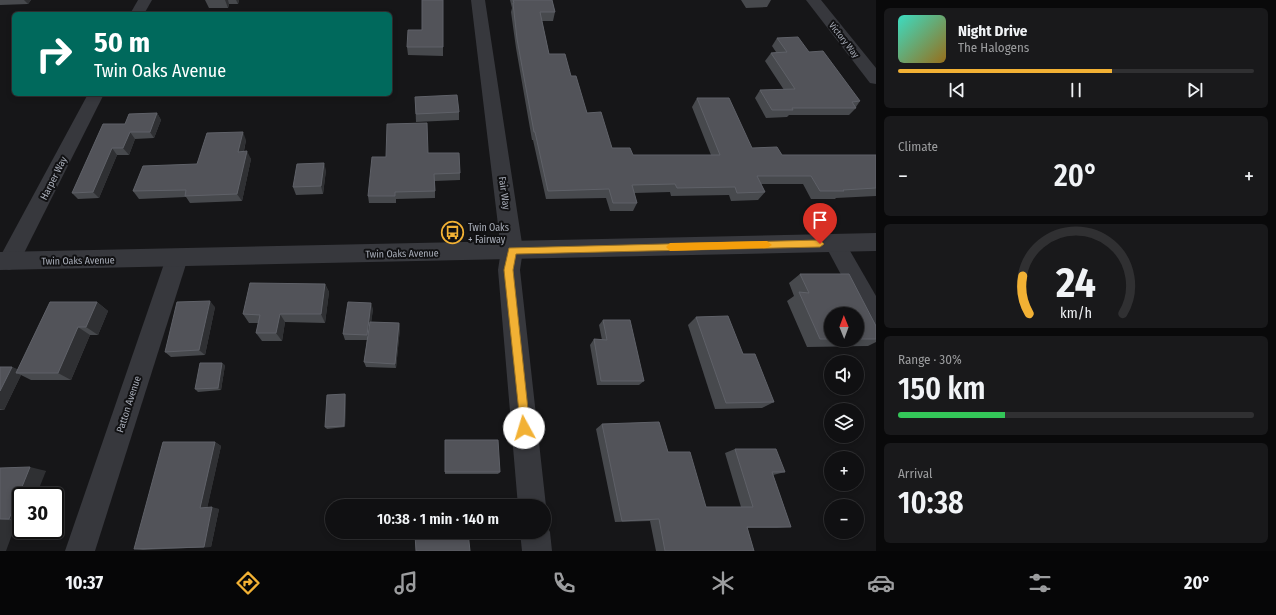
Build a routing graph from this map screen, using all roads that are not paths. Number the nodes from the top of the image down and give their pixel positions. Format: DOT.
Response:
graph roads {
  1 [pos="145,0"];
  2 [pos="478,0"];
  3 [pos="813,0"];
  4 [pos="139,12"];
  5 [pos="876,79"];
  6 [pos="95,96"];
  7 [pos="876,242"];
  8 [pos="835,243"];
  9 [pos="512,250"];
  10 [pos="177,258"];
  11 [pos="5,261"];
  12 [pos="876,318"];
  13 [pos="531,499"];
  14 [pos="535,539"];
  15 [pos="80,551"];
  16 [pos="536,551"];
  1 -- 4 [label="street"];
  2 -- 9 [label="street, Fair Way"];
  3 -- 5 [label="street, Victory Way"];
  6 -- 11 [label="street, Harper Way"];
  7 -- 8 [label="street, Twin Oaks Avenue"];
  8 -- 9 [label="street, Twin Oaks Avenue"];
  8 -- 12 [label="street"];
  9 -- 10 [label="street, Twin Oaks Avenue"];
  9 -- 13 [label="street, Fair Way"];
  10 -- 11 [label="street, Twin Oaks Avenue"];
  10 -- 15 [label="street, Patton Avenue"];
  14 -- 16 [label="street"];
}
